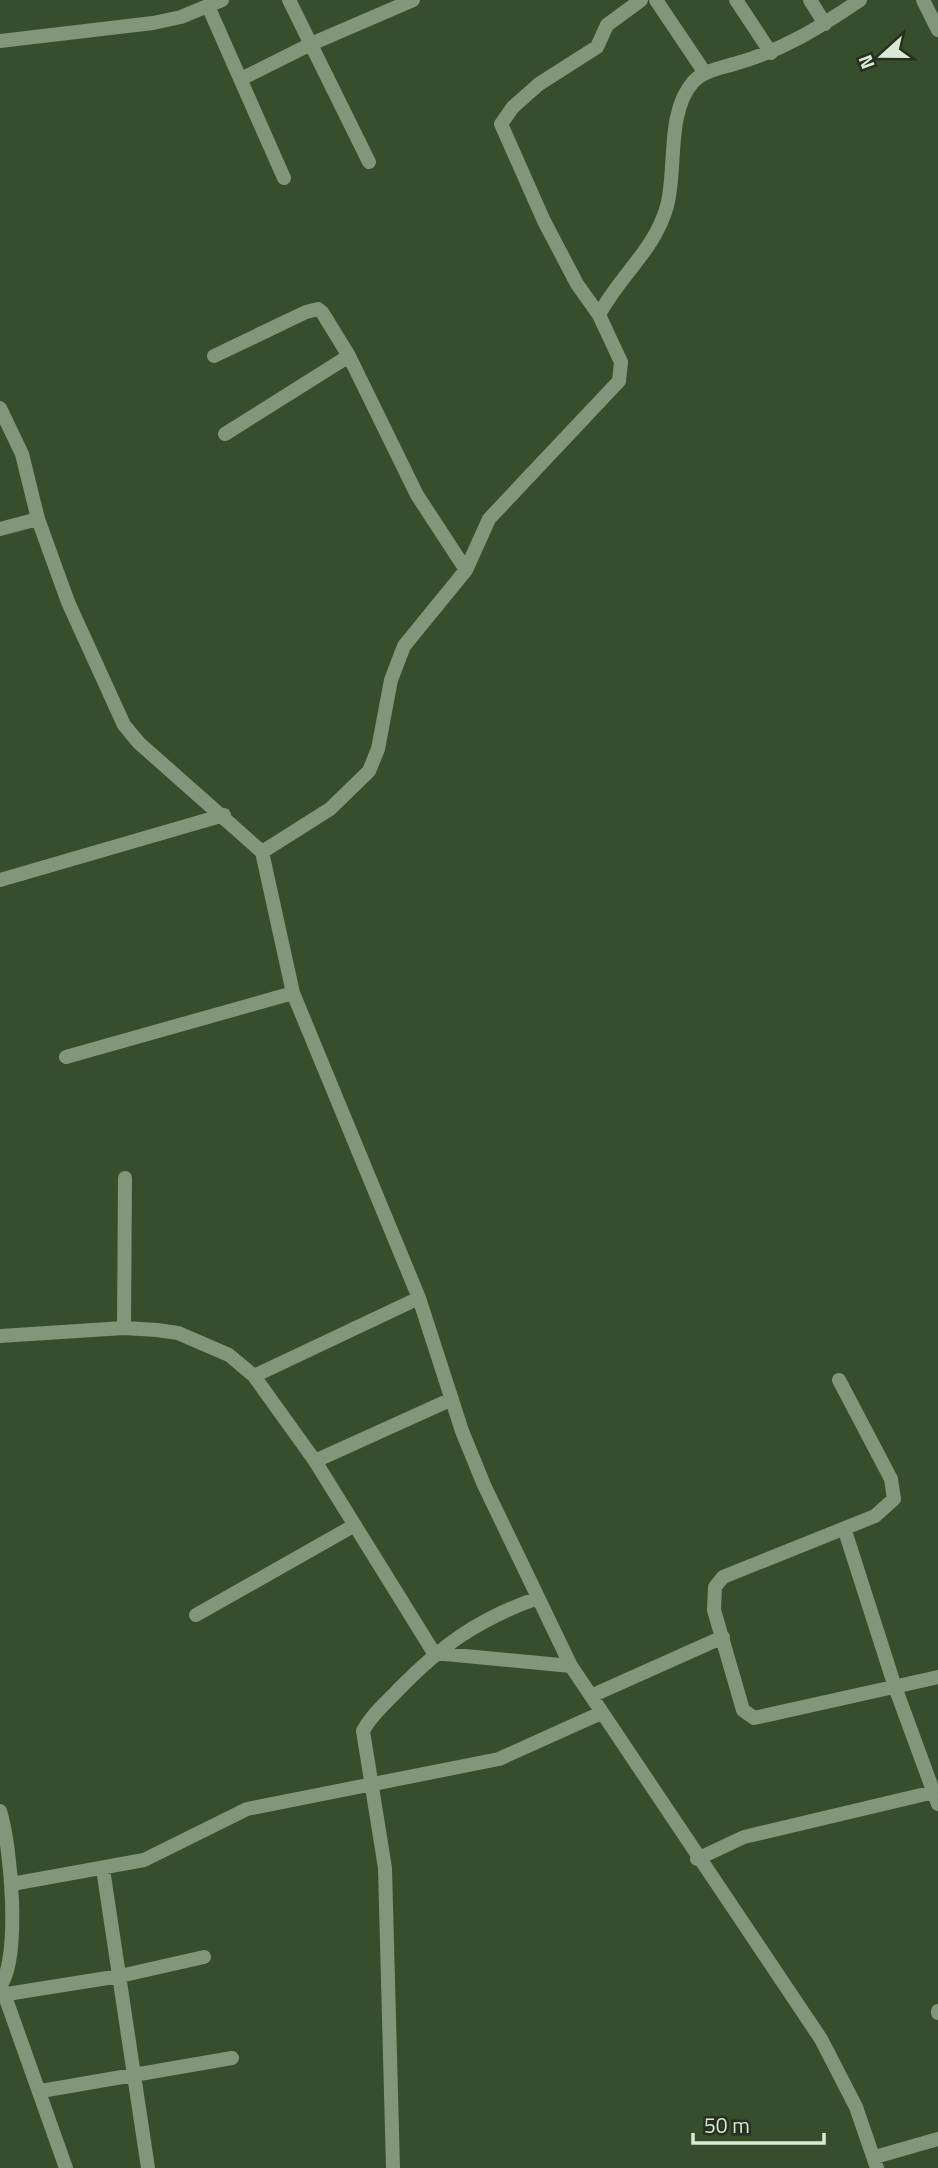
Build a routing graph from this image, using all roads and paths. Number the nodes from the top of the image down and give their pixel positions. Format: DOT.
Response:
graph roads {
  1 [pos="289,0"];
  2 [pos="413,0"];
  3 [pos="641,0"];
  4 [pos="656,0"];
  5 [pos="736,0"];
  6 [pos="810,0"];
  7 [pos="860,0"];
  8 [pos="923,0"];
  9 [pos="206,4"];
  10 [pos="825,24"];
  11 [pos="938,30"];
  12 [pos="0,41"];
  13 [pos="311,44"];
  14 [pos="771,53"];
  15 [pos="705,73"];
  16 [pos="241,79"];
  17 [pos="369,162"];
  18 [pos="284,178"];
  19 [pos="599,315"];
  20 [pos="214,356"];
  21 [pos="349,356"];
  22 [pos="0,408"];
  23 [pos="225,434"];
  24 [pos="38,519"];
  25 [pos="0,529"];
  26 [pos="466,570"];
  27 [pos="223,815"];
  28 [pos="262,852"];
  29 [pos="0,880"];
  30 [pos="293,993"];
  31 [pos="66,1057"];
  32 [pos="125,1178"];
  33 [pos="419,1298"];
  34 [pos="124,1328"];
  35 [pos="0,1336"];
  36 [pos="254,1376"];
  37 [pos="839,1380"];
  38 [pos="452,1399"];
  39 [pos="315,1461"];
  40 [pos="355,1525"];
  41 [pos="845,1531"];
  42 [pos="538,1598"];
  43 [pos="196,1615"];
  44 [pos="723,1637"];
  45 [pos="434,1653"];
  46 [pos="571,1666"];
  47 [pos="938,1677"];
  48 [pos="895,1687"];
  49 [pos="591,1696"];
  50 [pos="601,1713"];
  51 [pos="371,1783"];
  52 [pos="936,1796"];
  53 [pos="0,1811"];
  54 [pos="697,1858"];
  55 [pos="103,1869"];
  56 [pos="12,1884"];
  57 [pos="204,1957"];
  58 [pos="120,1976"];
  59 [pos="3,1989"];
  60 [pos="232,2058"];
  61 [pos="135,2074"];
  62 [pos="41,2091"];
  63 [pos="938,2139"];
  64 [pos="876,2163"];
  65 [pos="66,2168"];
  66 [pos="148,2168"];
  67 [pos="393,2168"];
  1 -- 13 [label="street"];
  2 -- 13 [label="street"];
  3 -- 19 [label="street"];
  4 -- 15 [label="street"];
  5 -- 14 [label="street"];
  6 -- 10 [label="street"];
  7 -- 10 [label="street"];
  8 -- 11 [label="street"];
  9 -- 12 [label="street"];
  9 -- 16 [label="street"];
  10 -- 14 [label="street"];
  13 -- 16 [label="street"];
  13 -- 17 [label="street"];
  14 -- 15 [label="street"];
  15 -- 19 [label="street"];
  16 -- 18 [label="street"];
  19 -- 26 [label="street"];
  20 -- 21 [label="street"];
  21 -- 23 [label="street"];
  21 -- 26 [label="street"];
  22 -- 24 [label="street"];
  24 -- 25 [label="street"];
  24 -- 27 [label="street"];
  26 -- 28 [label="street"];
  27 -- 28 [label="street"];
  27 -- 29 [label="street"];
  28 -- 30 [label="street"];
  30 -- 31 [label="street"];
  30 -- 33 [label="street"];
  32 -- 34 [label="street"];
  33 -- 36 [label="street"];
  33 -- 38 [label="street"];
  34 -- 35 [label="street"];
  34 -- 36 [label="street"];
  36 -- 39 [label="street"];
  37 -- 41 [label="street"];
  38 -- 39 [label="street"];
  38 -- 42 [label="street"];
  39 -- 40 [label="street"];
  40 -- 43 [label="street"];
  40 -- 45 [label="street"];
  41 -- 44 [label="street"];
  41 -- 48 [label="street"];
  42 -- 45 [label="street"];
  42 -- 46 [label="street"];
  44 -- 48 [label="street"];
  44 -- 49 [label="street"];
  45 -- 46 [label="street"];
  45 -- 51 [label="street"];
  46 -- 49 [label="street"];
  47 -- 48 [label="street"];
  48 -- 52 [label="street"];
  49 -- 50 [label="street"];
  50 -- 51 [label="street"];
  50 -- 54 [label="street"];
  51 -- 55 [label="street"];
  51 -- 67 [label="street"];
  52 -- 54 [label="street"];
  53 -- 56 [label="street"];
  54 -- 64 [label="street"];
  55 -- 56 [label="street"];
  55 -- 58 [label="street"];
  56 -- 59 [label="street"];
  57 -- 58 [label="street"];
  58 -- 59 [label="street"];
  58 -- 61 [label="street"];
  59 -- 62 [label="street"];
  60 -- 61 [label="street"];
  61 -- 62 [label="street"];
  61 -- 66 [label="street"];
  62 -- 65 [label="street"];
  63 -- 64 [label="street"];
}
